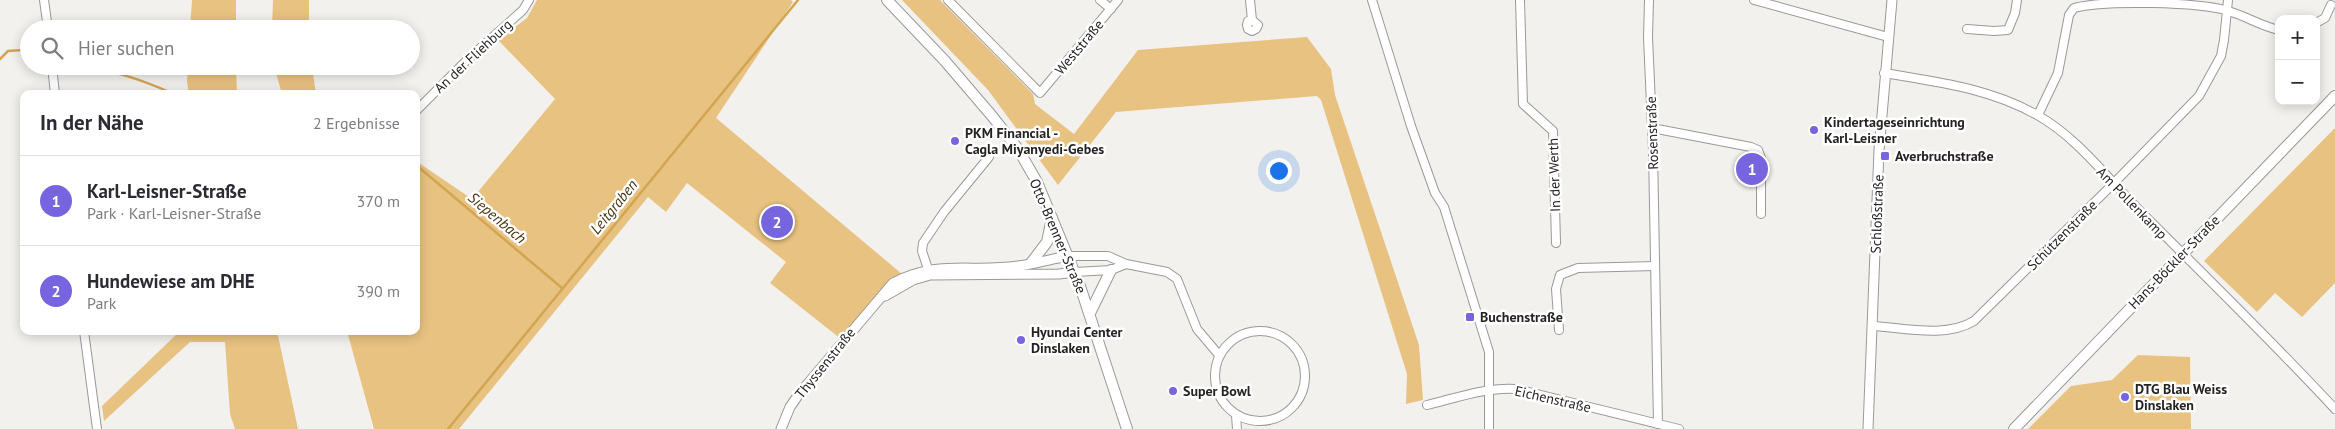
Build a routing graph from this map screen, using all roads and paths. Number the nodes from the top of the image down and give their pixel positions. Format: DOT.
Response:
graph roads {
  1 [pos="44,0"];
  2 [pos="529,0"];
  3 [pos="887,0"];
  4 [pos="948,0"];
  5 [pos="1100,0"];
  6 [pos="1118,0"];
  7 [pos="1250,0"];
  8 [pos="1372,0"];
  9 [pos="1520,0"];
  10 [pos="1649,0"];
  11 [pos="1758,0"];
  12 [pos="1892,0"];
  13 [pos="2017,0"];
  14 [pos="2228,0"];
  15 [pos="2331,5"];
  16 [pos="1112,9"];
  17 [pos="2228,10"];
  18 [pos="47,20"];
  19 [pos="1252,20"];
  20 [pos="2320,21"];
  21 [pos="2275,28"];
  22 [pos="1966,29"];
  23 [pos="1888,37"];
  24 [pos="1884,73"];
  25 [pos="53,75"];
  26 [pos="55,90"];
  27 [pos="2335,96"];
  28 [pos="420,107"];
  29 [pos="2038,115"];
  30 [pos="1652,128"];
  31 [pos="989,157"];
  32 [pos="2113,184"];
  33 [pos="1762,214"];
  34 [pos="1052,217"];
  35 [pos="1556,244"];
  36 [pos="2182,253"];
  37 [pos="1068,256"];
  38 [pos="1031,263"];
  39 [pos="1126,264"];
  40 [pos="1655,266"];
  41 [pos="1111,270"];
  42 [pos="929,272"];
  43 [pos="1075,272"];
  44 [pos="1090,313"];
  45 [pos="1873,326"];
  46 [pos="1559,330"];
  47 [pos="85,335"];
  48 [pos="1219,355"];
  49 [pos="1490,390"];
  50 [pos="1428,406"];
  51 [pos="2335,409"];
  52 [pos="1236,415"];
  53 [pos="1658,424"];
  54 [pos="97,429"];
  55 [pos="781,429"];
  56 [pos="1128,429"];
  57 [pos="1237,429"];
  58 [pos="1489,429"];
  59 [pos="1679,429"];
  60 [pos="1868,429"];
  61 [pos="2014,429"];
  1 -- 18 [label="street"];
  2 -- 28 [label="street, An der Fliehburg"];
  3 -- 34 [label="main road, Otto-Brenner-Straße"];
  4 -- 16 [label="street, Weststraße"];
  5 -- 16 [label="street"];
  6 -- 16 [label="street, Weststraße"];
  7 -- 19 [label="street"];
  8 -- 49 [label="street"];
  9 -- 35 [label="street, In der Werth"];
  10 -- 30 [label="street, Rosenstraße"];
  11 -- 23 [label="street"];
  12 -- 23 [label="street, Schloßstraße"];
  13 -- 22 [label="street"];
  14 -- 17 [label="street, Schützenstraße"];
  15 -- 20 [label="street"];
  17 -- 21 [label="street"];
  17 -- 29 [label="street"];
  17 -- 32 [label="street, Schützenstraße"];
  23 -- 24 [label="street, Schloßstraße"];
  24 -- 29 [label="street, Am Pollenkamp"];
  24 -- 45 [label="street, Schloßstraße"];
  25 -- 26 [label="street"];
  27 -- 36 [label="main road, Hans-Böckler-Straße"];
  29 -- 32 [label="street, Am Pollenkamp"];
  30 -- 33 [label="street"];
  30 -- 40 [label="street, Rosenstraße"];
  31 -- 42 [label="street"];
  32 -- 36 [label="street, Am Pollenkamp"];
  32 -- 45 [label="street, Schützenstraße"];
  34 -- 37 [label="main road, Otto-Brenner-Straße"];
  34 -- 38 [label="main road"];
  36 -- 51 [label="street, Am Pollenkamp"];
  36 -- 61 [label="main road, Hans-Böckler-Straße"];
  37 -- 38 [label="street, Thyssenstraße"];
  37 -- 39 [label="street"];
  37 -- 43 [label="main road, Otto-Brenner-Straße"];
  38 -- 42 [label="street, Thyssenstraße"];
  39 -- 41 [label="street"];
  39 -- 48 [label="street"];
  40 -- 46 [label="street"];
  40 -- 53 [label="street, Rosenstraße"];
  41 -- 43 [label="street"];
  41 -- 44 [label="main road"];
  42 -- 43 [label="street, Thyssenstraße"];
  42 -- 55 [label="street, Thyssenstraße"];
  43 -- 44 [label="main road, Otto-Brenner-Straße"];
  44 -- 56 [label="main road, Otto-Brenner-Straße"];
  45 -- 60 [label="street, Schloßstraße"];
  47 -- 54 [label="street"];
  48 -- 52 [label="street"];
  48 -- 52 [label="street"];
  49 -- 50 [label="street, Eichenstraße"];
  49 -- 53 [label="street, Eichenstraße"];
  49 -- 58 [label="street"];
  52 -- 57 [label="street"];
  53 -- 59 [label="street, Eichenstraße"];
}
